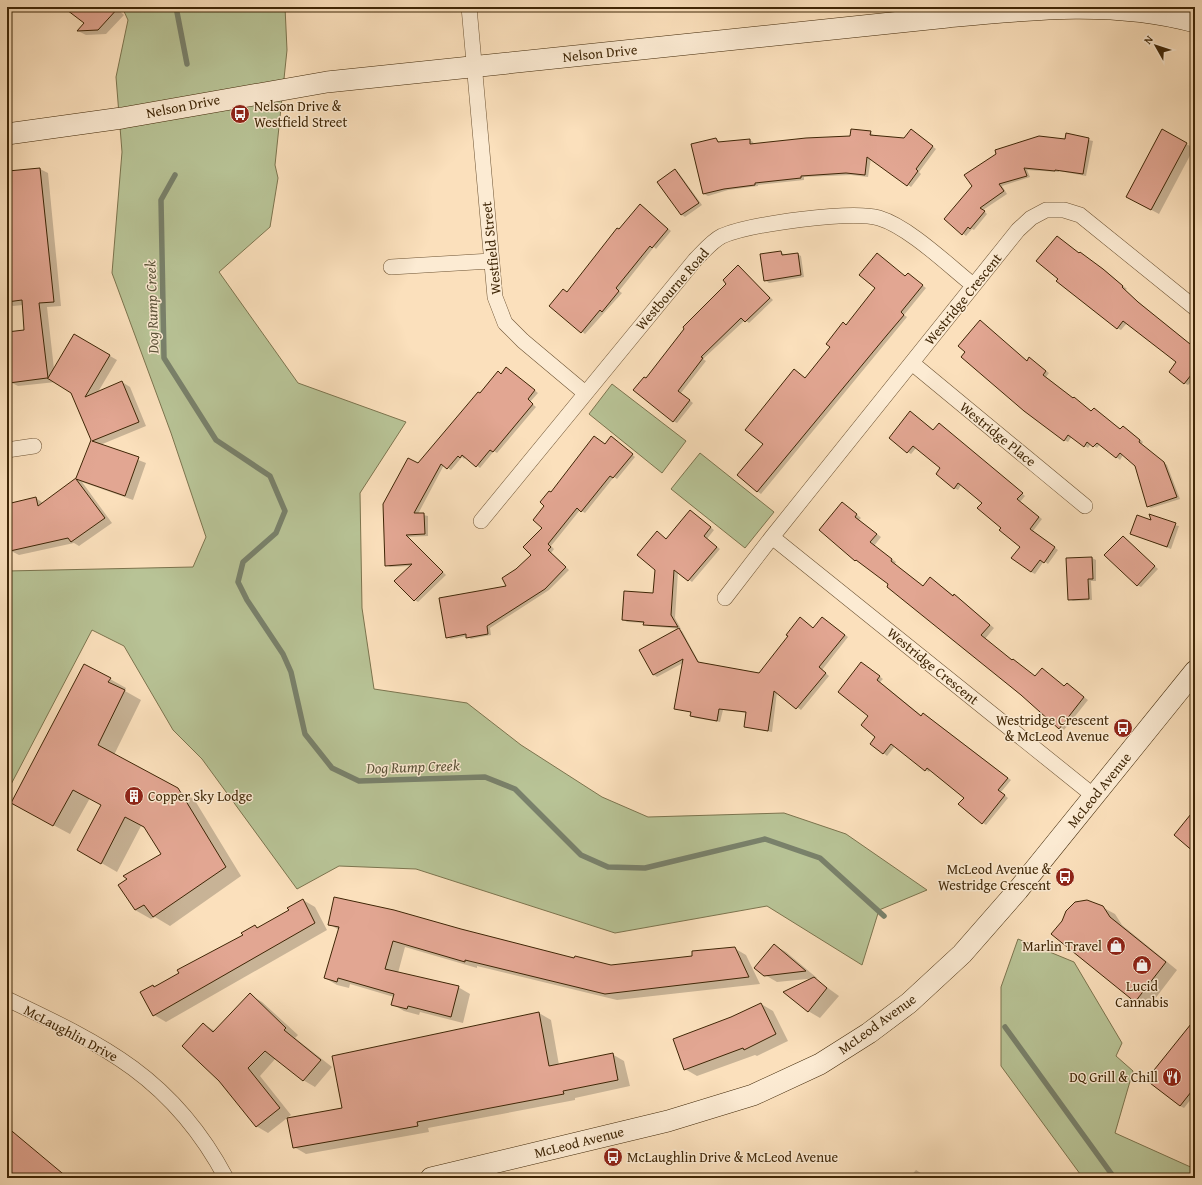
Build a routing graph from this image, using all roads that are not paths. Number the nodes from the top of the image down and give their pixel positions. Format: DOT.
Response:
graph roads {
  1 [pos="469,7"];
  2 [pos="947,12"];
  3 [pos="1171,12"];
  4 [pos="1195,22"];
  5 [pos="475,66"];
  6 [pos="7,134"];
  7 [pos="491,261"];
  8 [pos="391,267"];
  9 [pos="973,286"];
  10 [pos="1195,308"];
  11 [pos="912,363"];
  12 [pos="585,393"];
  13 [pos="34,446"];
  14 [pos="7,450"];
  15 [pos="1085,506"];
  16 [pos="481,521"];
  17 [pos="772,537"];
  18 [pos="725,598"];
  19 [pos="1195,671"];
  20 [pos="1094,796"];
  21 [pos="7,999"];
  22 [pos="226,1178"];
  23 [pos="431,1178"];
  1 -- 5 [label="street, Westfield Street"];
  2 -- 3 [label="street, Nelson Drive"];
  2 -- 5 [label="street, Nelson Drive"];
  3 -- 4 [label="street, Nelson Drive"];
  5 -- 6 [label="street, Nelson Drive"];
  5 -- 7 [label="street, Westfield Street"];
  7 -- 8 [label="street"];
  7 -- 12 [label="street, Westfield Street"];
  9 -- 10 [label="street, Westridge Crescent"];
  9 -- 11 [label="street, Westridge Crescent"];
  9 -- 12 [label="street, Westbourne Road"];
  11 -- 15 [label="street, Westridge Place"];
  11 -- 17 [label="street, Westridge Crescent"];
  12 -- 16 [label="street, Westbourne Road"];
  13 -- 14 [label="street"];
  17 -- 18 [label="street, Westridge Crescent"];
  17 -- 20 [label="street, Westridge Crescent"];
  19 -- 20 [label="street, McLeod Avenue"];
  20 -- 23 [label="street, McLeod Avenue"];
  21 -- 22 [label="street, McLaughlin Drive"];
}
